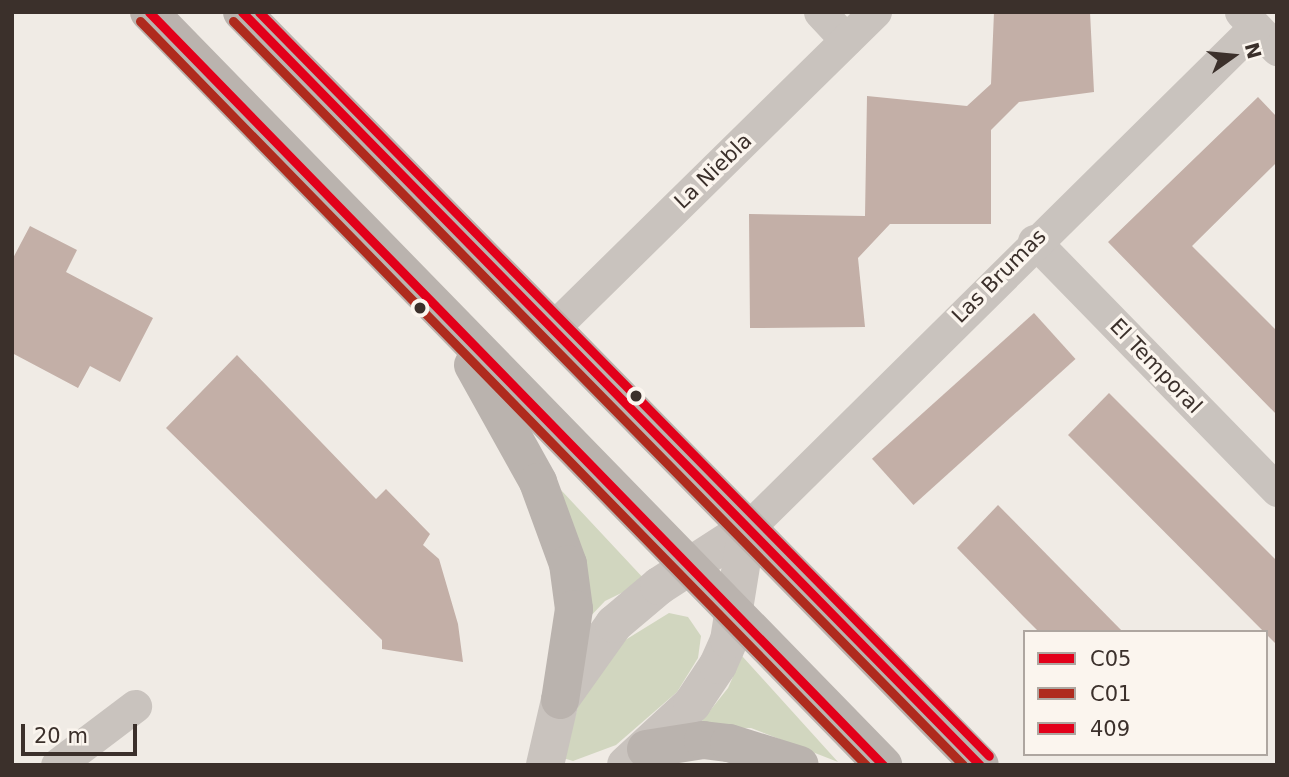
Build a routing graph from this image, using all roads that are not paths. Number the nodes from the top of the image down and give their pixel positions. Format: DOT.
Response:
graph roads {
  1 [pos="149,12"];
  2 [pos="242,12"];
  3 [pos="820,12"];
  4 [pos="875,12"];
  5 [pos="1258,30"];
  6 [pos="846,40"];
  7 [pos="1034,241"];
  8 [pos="448,321"];
  9 [pos="552,329"];
  10 [pos="1277,490"];
  11 [pos="747,529"];
  12 [pos="690,565"];
  13 [pos="734,611"];
  14 [pos="560,700"];
  15 [pos="135,706"];
  16 [pos="636,757"];
  17 [pos="550,761"];
  18 [pos="57,765"];
  19 [pos="800,765"];
  20 [pos="883,765"];
  21 [pos="980,765"];
  1 -- 8 [label="main road"];
  2 -- 9 [label="main road"];
  3 -- 6 [label="street"];
  4 -- 6 [label="street, La Niebla"];
  5 -- 7 [label="street, Las Brumas"];
  6 -- 9 [label="street, La Niebla"];
  7 -- 10 [label="street, El Temporal"];
  7 -- 11 [label="street, Las Brumas"];
  8 -- 12 [label="main road"];
  8 -- 14 [label="main road"];
  9 -- 11 [label="main road"];
  11 -- 12 [label="street"];
  11 -- 13 [label="street"];
  11 -- 21 [label="main road"];
  12 -- 13 [label="main road"];
  12 -- 14 [label="street"];
  13 -- 16 [label="street"];
  13 -- 20 [label="main road"];
  14 -- 17 [label="street"];
  15 -- 18 [label="street"];
  16 -- 19 [label="main road"];
}
